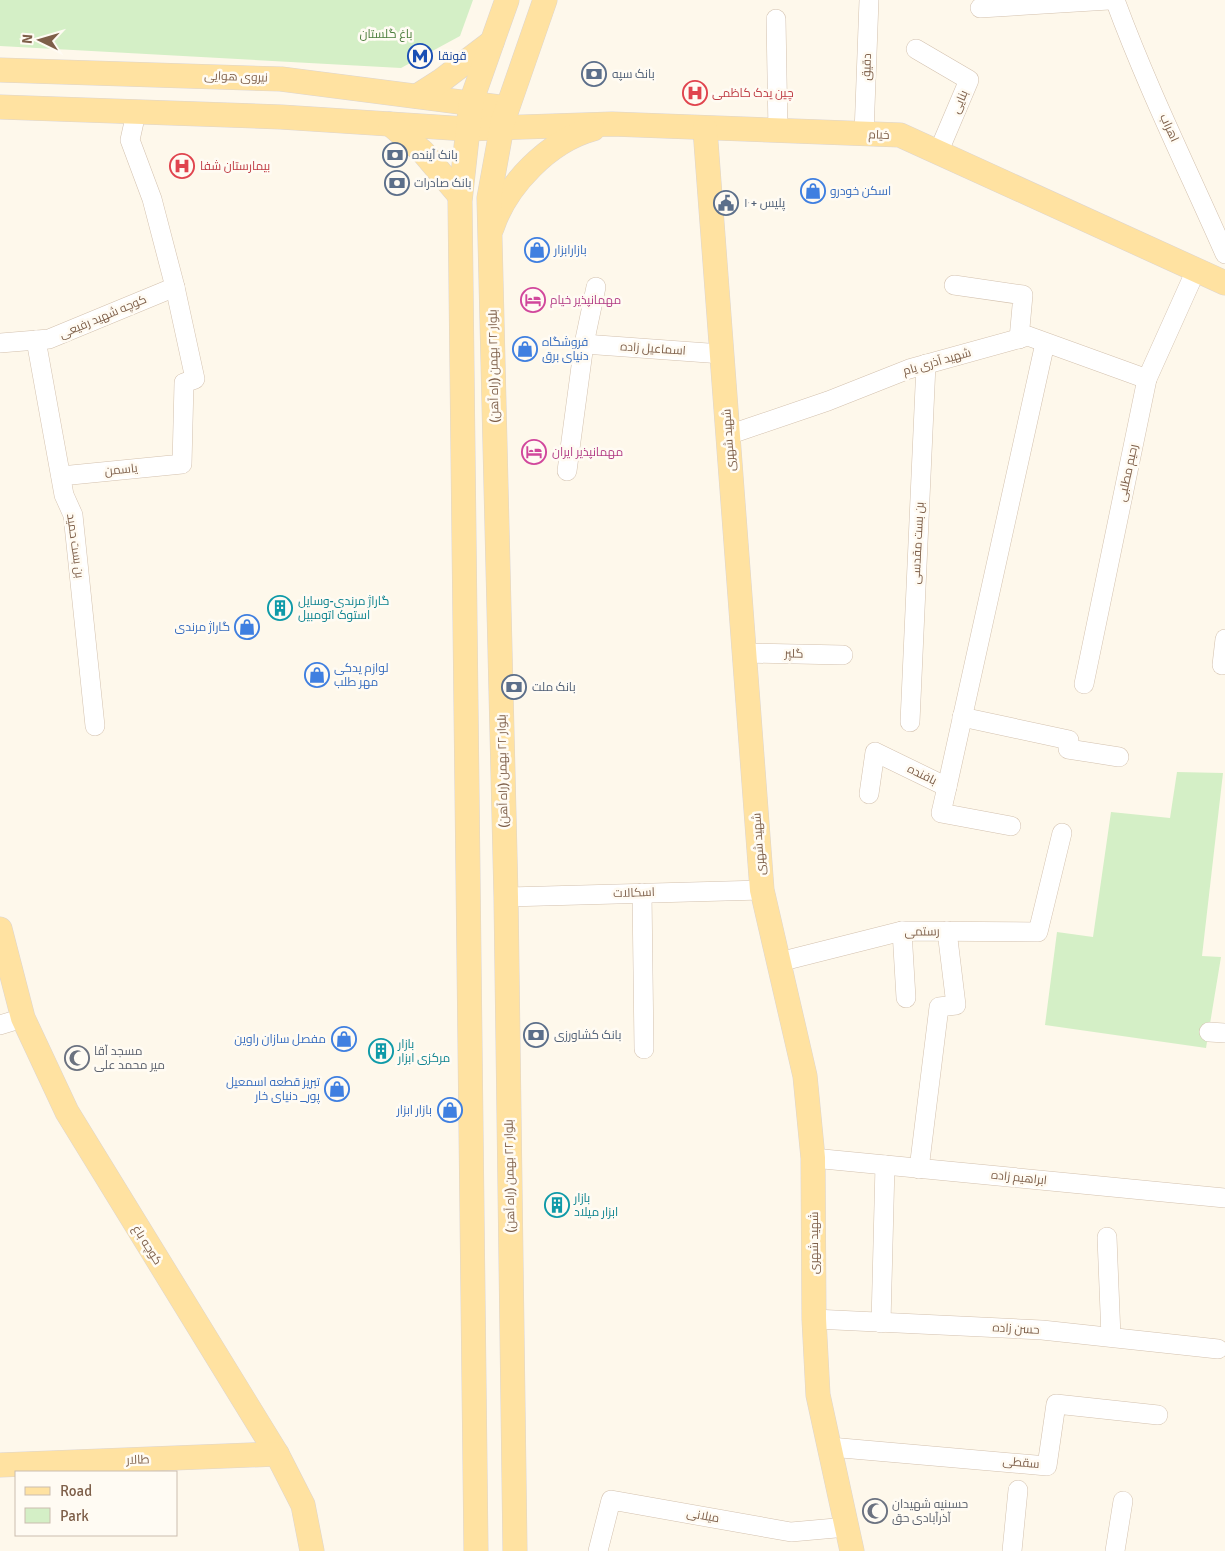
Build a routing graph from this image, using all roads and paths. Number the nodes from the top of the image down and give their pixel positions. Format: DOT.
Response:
graph roads {
  1 [pos="506,0"];
  2 [pos="545,0"];
  3 [pos="869,0"];
  4 [pos="1109,0"];
  5 [pos="1115,0"];
  6 [pos="980,8"];
  7 [pos="776,19"];
  8 [pos="492,42"];
  9 [pos="916,49"];
  10 [pos="0,70"];
  11 [pos="417,96"];
  12 [pos="471,102"];
  13 [pos="0,107"];
  14 [pos="136,114"];
  15 [pos="504,118"];
  16 [pos="390,124"];
  17 [pos="612,124"];
  18 [pos="467,129"];
  19 [pos="705,129"];
  20 [pos="778,132"];
  21 [pos="864,134"];
  22 [pos="938,153"];
  23 [pos="460,196"];
  24 [pos="490,235"];
  25 [pos="1224,247"];
  26 [pos="1196,270"];
  27 [pos="1225,284"];
  28 [pos="954,285"];
  29 [pos="175,287"];
  30 [pos="596,287"];
  31 [pos="1019,339"];
  32 [pos="36,340"];
  33 [pos="0,343"];
  34 [pos="1045,343"];
  35 [pos="584,344"];
  36 [pos="722,354"];
  37 [pos="926,364"];
  38 [pos="1147,379"];
  39 [pos="728,435"];
  40 [pos="567,471"];
  41 [pos="61,476"];
  42 [pos="1225,639"];
  43 [pos="745,653"];
  44 [pos="843,655"];
  45 [pos="1222,665"];
  46 [pos="1084,684"];
  47 [pos="962,717"];
  48 [pos="910,722"];
  49 [pos="95,726"];
  50 [pos="1119,758"];
  51 [pos="947,788"];
  52 [pos="869,794"];
  53 [pos="1011,826"];
  54 [pos="1062,833"];
  55 [pos="762,890"];
  56 [pos="642,893"];
  57 [pos="506,897"];
  58 [pos="0,929"];
  59 [pos="902,931"];
  60 [pos="947,931"];
  61 [pos="779,962"];
  62 [pos="906,998"];
  63 [pos="23,1018"];
  64 [pos="0,1025"];
  65 [pos="644,1049"];
  66 [pos="813,1158"];
  67 [pos="885,1165"];
  68 [pos="919,1169"];
  69 [pos="1225,1198"];
  70 [pos="1107,1237"];
  71 [pos="814,1320"];
  72 [pos="882,1323"];
  73 [pos="1110,1337"];
  74 [pos="1218,1349"];
  75 [pos="1158,1415"];
  76 [pos="830,1448"];
  77 [pos="277,1454"];
  78 [pos="0,1465"];
  79 [pos="1018,1490"];
  80 [pos="1123,1501"];
  81 [pos="847,1527"];
  82 [pos="312,1551"];
  83 [pos="476,1551"];
  84 [pos="514,1551"];
  85 [pos="598,1551"];
  86 [pos="852,1551"];
  87 [pos="1012,1551"];
  88 [pos="1115,1551"];
  1 -- 8 [label="main road"];
  2 -- 15 [label="main road, بلوار ۲۲ بهمن (راه آهن)"];
  3 -- 21 [label="street, دقیق"];
  4 -- 6 [label="street"];
  5 -- 25 [label="street, اهراب"];
  7 -- 20 [label="street"];
  8 -- 11 [label="main road"];
  8 -- 12 [label="main road"];
  9 -- 22 [label="street, بنایی"];
  10 -- 11 [label="main road, نیروی هوایی"];
  11 -- 12 [label="main road, نیروی هوایی"];
  12 -- 15 [label="main road, نیروی هوایی"];
  12 -- 18 [label="main road"];
  13 -- 14 [label="main road"];
  14 -- 16 [label="main road"];
  14 -- 29 [label="street"];
  15 -- 17 [label="main road, خیام"];
  15 -- 18 [label="main road"];
  15 -- 24 [label="main road, بلوار ۲۲ بهمن (راه آهن)"];
  16 -- 18 [label="main road"];
  16 -- 23 [label="main road"];
  17 -- 19 [label="main road, خیام"];
  17 -- 24 [label="main road"];
  18 -- 23 [label="main road"];
  19 -- 20 [label="main road, خیام"];
  19 -- 36 [label="main road, شهید شهری"];
  20 -- 21 [label="main road, خیام"];
  21 -- 22 [label="main road, خیام"];
  22 -- 26 [label="main road, خیام"];
  23 -- 83 [label="main road"];
  24 -- 57 [label="main road, بلوار ۲۲ بهمن (راه آهن)"];
  26 -- 27 [label="main road, خیام"];
  26 -- 38 [label="street, رحیم مطلبی"];
  28 -- 31 [label="street"];
  29 -- 32 [label="street, کوچه شهید رفیعی"];
  29 -- 41 [label="street, یاسمن"];
  30 -- 35 [label="street"];
  31 -- 34 [label="street, شهید آذری یام"];
  31 -- 37 [label="street, شهید آذری یام"];
  32 -- 33 [label="street, کوچه شهید رفیعی"];
  32 -- 41 [label="street, بن بست حمید"];
  34 -- 38 [label="street, شهید آذری یام"];
  34 -- 47 [label="street"];
  35 -- 36 [label="street, اسماعیل زاده"];
  35 -- 40 [label="street"];
  36 -- 39 [label="main road, شهید شهری"];
  37 -- 39 [label="street, شهید آذری یام"];
  37 -- 48 [label="street, بن بست مقدسی"];
  38 -- 46 [label="street, رحیم مطلبی"];
  39 -- 43 [label="main road, شهید شهری"];
  41 -- 49 [label="street, بن بست حمید"];
  42 -- 45 [label="street"];
  43 -- 44 [label="street, گلپر"];
  43 -- 55 [label="main road, شهید شهری"];
  47 -- 50 [label="street"];
  47 -- 51 [label="street"];
  51 -- 52 [label="street, بافنده"];
  51 -- 53 [label="street, بافنده"];
  54 -- 60 [label="street, رستمی"];
  55 -- 56 [label="street, اسکالات"];
  55 -- 61 [label="main road, شهید شهری"];
  56 -- 57 [label="street, اسکالات"];
  56 -- 65 [label="street"];
  57 -- 84 [label="main road, بلوار ۲۲ بهمن (راه آهن)"];
  58 -- 63 [label="main road, کوچه باغ"];
  59 -- 60 [label="street, رستمی"];
  59 -- 61 [label="street, رستمی"];
  59 -- 62 [label="street"];
  60 -- 68 [label="street"];
  61 -- 66 [label="main road, شهید شهری"];
  63 -- 64 [label="street"];
  63 -- 77 [label="main road, کوچه باغ"];
  66 -- 67 [label="street, ابراهیم زاده"];
  66 -- 71 [label="main road, شهید شهری"];
  67 -- 68 [label="street, ابراهیم زاده"];
  67 -- 72 [label="street"];
  68 -- 69 [label="street, ابراهیم زاده"];
  70 -- 73 [label="street"];
  71 -- 72 [label="street, حسن زاده"];
  71 -- 76 [label="main road, شهید شهری"];
  72 -- 73 [label="street, حسن زاده"];
  73 -- 74 [label="street, حسن زاده"];
  75 -- 76 [label="street, سقطی"];
  76 -- 81 [label="main road, شهید شهری"];
  77 -- 78 [label="main road, طالار"];
  77 -- 82 [label="main road, کوچه باغ"];
  79 -- 87 [label="street"];
  80 -- 88 [label="street"];
  81 -- 85 [label="street, میلانی"];
  81 -- 86 [label="main road, شهید شهری"];
}
